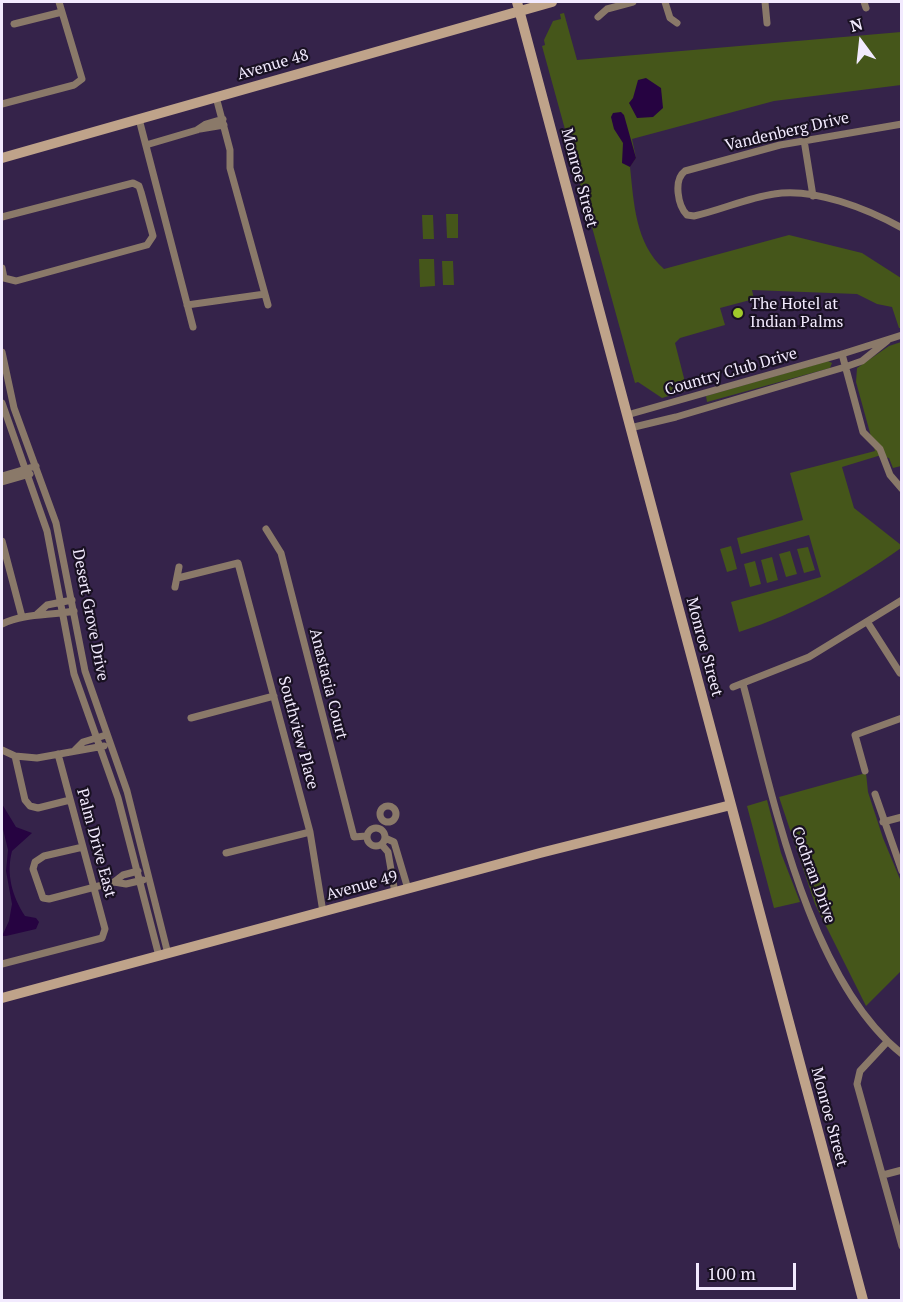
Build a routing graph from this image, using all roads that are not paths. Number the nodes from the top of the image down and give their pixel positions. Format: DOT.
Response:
graph roads {
  1 [pos="59,2"];
  2 [pos="552,2"];
  3 [pos="633,2"];
  4 [pos="665,2"];
  5 [pos="765,2"];
  6 [pos="518,6"];
  7 [pos="62,12"];
  8 [pos="598,17"];
  9 [pos="677,23"];
  10 [pos="767,23"];
  11 [pos="14,24"];
  12 [pos="216,97"];
  13 [pos="2,104"];
  14 [pos="139,119"];
  15 [pos="224,122"];
  16 [pos="902,124"];
  17 [pos="804,140"];
  18 [pos="146,145"];
  19 [pos="2,158"];
  20 [pos="813,196"];
  21 [pos="2,217"];
  22 [pos="901,227"];
  23 [pos="2,268"];
  24 [pos="265,294"];
  25 [pos="187,305"];
  26 [pos="268,305"];
  27 [pos="193,327"];
  28 [pos="902,335"];
  29 [pos="890,338"];
  30 [pos="2,352"];
  31 [pos="842,354"];
  32 [pos="845,367"];
  33 [pos="2,403"];
  34 [pos="627,415"];
  35 [pos="630,428"];
  36 [pos="36,466"];
  37 [pos="25,467"];
  38 [pos="2,476"];
  39 [pos="28,477"];
  40 [pos="2,482"];
  41 [pos="902,489"];
  42 [pos="266,529"];
  43 [pos="2,542"];
  44 [pos="179,567"];
  45 [pos="11,575"];
  46 [pos="2,578"];
  47 [pos="178,578"];
  48 [pos="175,587"];
  49 [pos="72,600"];
  50 [pos="902,600"];
  51 [pos="61,603"];
  52 [pos="74,611"];
  53 [pos="63,613"];
  54 [pos="37,614"];
  55 [pos="22,617"];
  56 [pos="868,623"];
  57 [pos="2,624"];
  58 [pos="900,673"];
  59 [pos="743,684"];
  60 [pos="733,687"];
  61 [pos="274,696"];
  62 [pos="191,718"];
  63 [pos="902,718"];
  64 [pos="106,735"];
  65 [pos="97,738"];
  66 [pos="109,744"];
  67 [pos="100,747"];
  68 [pos="2,750"];
  69 [pos="75,750"];
  70 [pos="58,754"];
  71 [pos="15,756"];
  72 [pos="865,771"];
  73 [pos="875,795"];
  74 [pos="70,800"];
  75 [pos="731,806"];
  76 [pos="902,817"];
  77 [pos="384,821"];
  78 [pos="883,822"];
  79 [pos="380,829"];
  80 [pos="310,832"];
  81 [pos="366,836"];
  82 [pos="383,842"];
  83 [pos="83,847"];
  84 [pos="226,853"];
  85 [pos="146,869"];
  86 [pos="136,871"];
  87 [pos="902,871"];
  88 [pos="148,879"];
  89 [pos="139,881"];
  90 [pos="114,882"];
  91 [pos="94,888"];
  92 [pos="408,889"];
  93 [pos="395,893"];
  94 [pos="323,912"];
  95 [pos="163,955"];
  96 [pos="2,964"];
  97 [pos="2,998"];
  98 [pos="887,1042"];
  99 [pos="902,1054"];
  100 [pos="902,1170"];
  101 [pos="883,1175"];
  102 [pos="902,1246"];
  103 [pos="863,1300"];
  1 -- 7 [label="street"];
  2 -- 6 [label="main road, Avenue 48"];
  3 -- 8 [label="street"];
  4 -- 9 [label="street"];
  5 -- 10 [label="street"];
  6 -- 12 [label="main road, Avenue 48"];
  6 -- 34 [label="main road, Monroe Street"];
  7 -- 11 [label="street"];
  7 -- 13 [label="street"];
  12 -- 14 [label="main road, Avenue 48"];
  12 -- 15 [label="street"];
  14 -- 18 [label="street"];
  14 -- 19 [label="main road, Avenue 48"];
  15 -- 18 [label="street"];
  15 -- 24 [label="street"];
  16 -- 17 [label="street, Vandenberg Drive"];
  17 -- 20 [label="street"];
  17 -- 20 [label="street, Vandenberg Drive"];
  18 -- 25 [label="street"];
  20 -- 22 [label="street"];
  21 -- 23 [label="street"];
  24 -- 25 [label="street"];
  24 -- 26 [label="street"];
  25 -- 27 [label="street"];
  28 -- 29 [label="street, Country Club Drive"];
  29 -- 31 [label="street, Country Club Drive"];
  29 -- 32 [label="street, Country Club Drive"];
  30 -- 36 [label="street, Desert Grove Drive"];
  31 -- 32 [label="street"];
  31 -- 34 [label="street, Country Club Drive"];
  32 -- 35 [label="street, Country Club Drive"];
  32 -- 41 [label="street"];
  33 -- 37 [label="street, Desert Grove Drive"];
  34 -- 35 [label="main road, Monroe Street"];
  35 -- 75 [label="main road, Monroe Street"];
  36 -- 37 [label="street"];
  36 -- 39 [label="street"];
  36 -- 49 [label="street, Desert Grove Drive"];
  37 -- 38 [label="street"];
  37 -- 39 [label="street, Desert Grove Drive"];
  39 -- 40 [label="street"];
  39 -- 51 [label="street, Desert Grove Drive"];
  42 -- 81 [label="street, Anastacia Court"];
  43 -- 45 [label="street"];
  44 -- 47 [label="street"];
  45 -- 46 [label="street"];
  45 -- 55 [label="street"];
  47 -- 48 [label="street"];
  47 -- 61 [label="street, Southview Place"];
  49 -- 51 [label="street"];
  49 -- 52 [label="street, Desert Grove Drive"];
  50 -- 56 [label="street"];
  51 -- 53 [label="street, Desert Grove Drive"];
  51 -- 54 [label="street"];
  52 -- 53 [label="street"];
  52 -- 64 [label="street, Desert Grove Drive"];
  53 -- 54 [label="street"];
  53 -- 65 [label="street, Desert Grove Drive"];
  54 -- 55 [label="street"];
  55 -- 57 [label="street"];
  56 -- 58 [label="street"];
  56 -- 59 [label="street"];
  59 -- 60 [label="street"];
  59 -- 98 [label="street, Cochran Drive"];
  61 -- 62 [label="street"];
  61 -- 80 [label="street, Southview Place"];
  63 -- 72 [label="street"];
  64 -- 65 [label="street"];
  64 -- 66 [label="street, Desert Grove Drive"];
  65 -- 67 [label="street, Desert Grove Drive"];
  65 -- 69 [label="street"];
  66 -- 67 [label="street"];
  66 -- 85 [label="street, Desert Grove Drive"];
  67 -- 69 [label="street"];
  67 -- 86 [label="street, Desert Grove Drive"];
  68 -- 71 [label="street"];
  69 -- 70 [label="street"];
  70 -- 71 [label="street"];
  70 -- 74 [label="street, Palm Drive East"];
  71 -- 74 [label="street"];
  73 -- 78 [label="street"];
  74 -- 83 [label="street, Palm Drive East"];
  75 -- 92 [label="main road, Avenue 49"];
  75 -- 103 [label="main road, Monroe Street"];
  76 -- 78 [label="street"];
  77 -- 79 [label="street"];
  78 -- 87 [label="street"];
  79 -- 81 [label="street"];
  79 -- 82 [label="street"];
  80 -- 84 [label="street"];
  80 -- 94 [label="street, Southview Place"];
  81 -- 82 [label="street, Anastacia Court"];
  82 -- 92 [label="street"];
  82 -- 93 [label="street"];
  83 -- 91 [label="street, Palm Drive East"];
  83 -- 91 [label="street"];
  85 -- 86 [label="street"];
  85 -- 88 [label="street, Desert Grove Drive"];
  86 -- 89 [label="street, Desert Grove Drive"];
  86 -- 90 [label="street"];
  88 -- 89 [label="street"];
  88 -- 95 [label="street, Desert Grove Drive"];
  89 -- 90 [label="street"];
  89 -- 95 [label="street, Desert Grove Drive"];
  90 -- 91 [label="street"];
  91 -- 96 [label="street, Palm Drive East"];
  92 -- 93 [label="main road, Avenue 49"];
  93 -- 94 [label="main road, Avenue 49"];
  94 -- 95 [label="main road, Avenue 49"];
  95 -- 97 [label="main road, Avenue 49"];
  98 -- 99 [label="street, Cochran Drive"];
  98 -- 101 [label="street"];
  100 -- 101 [label="street"];
  101 -- 102 [label="street"];
}
